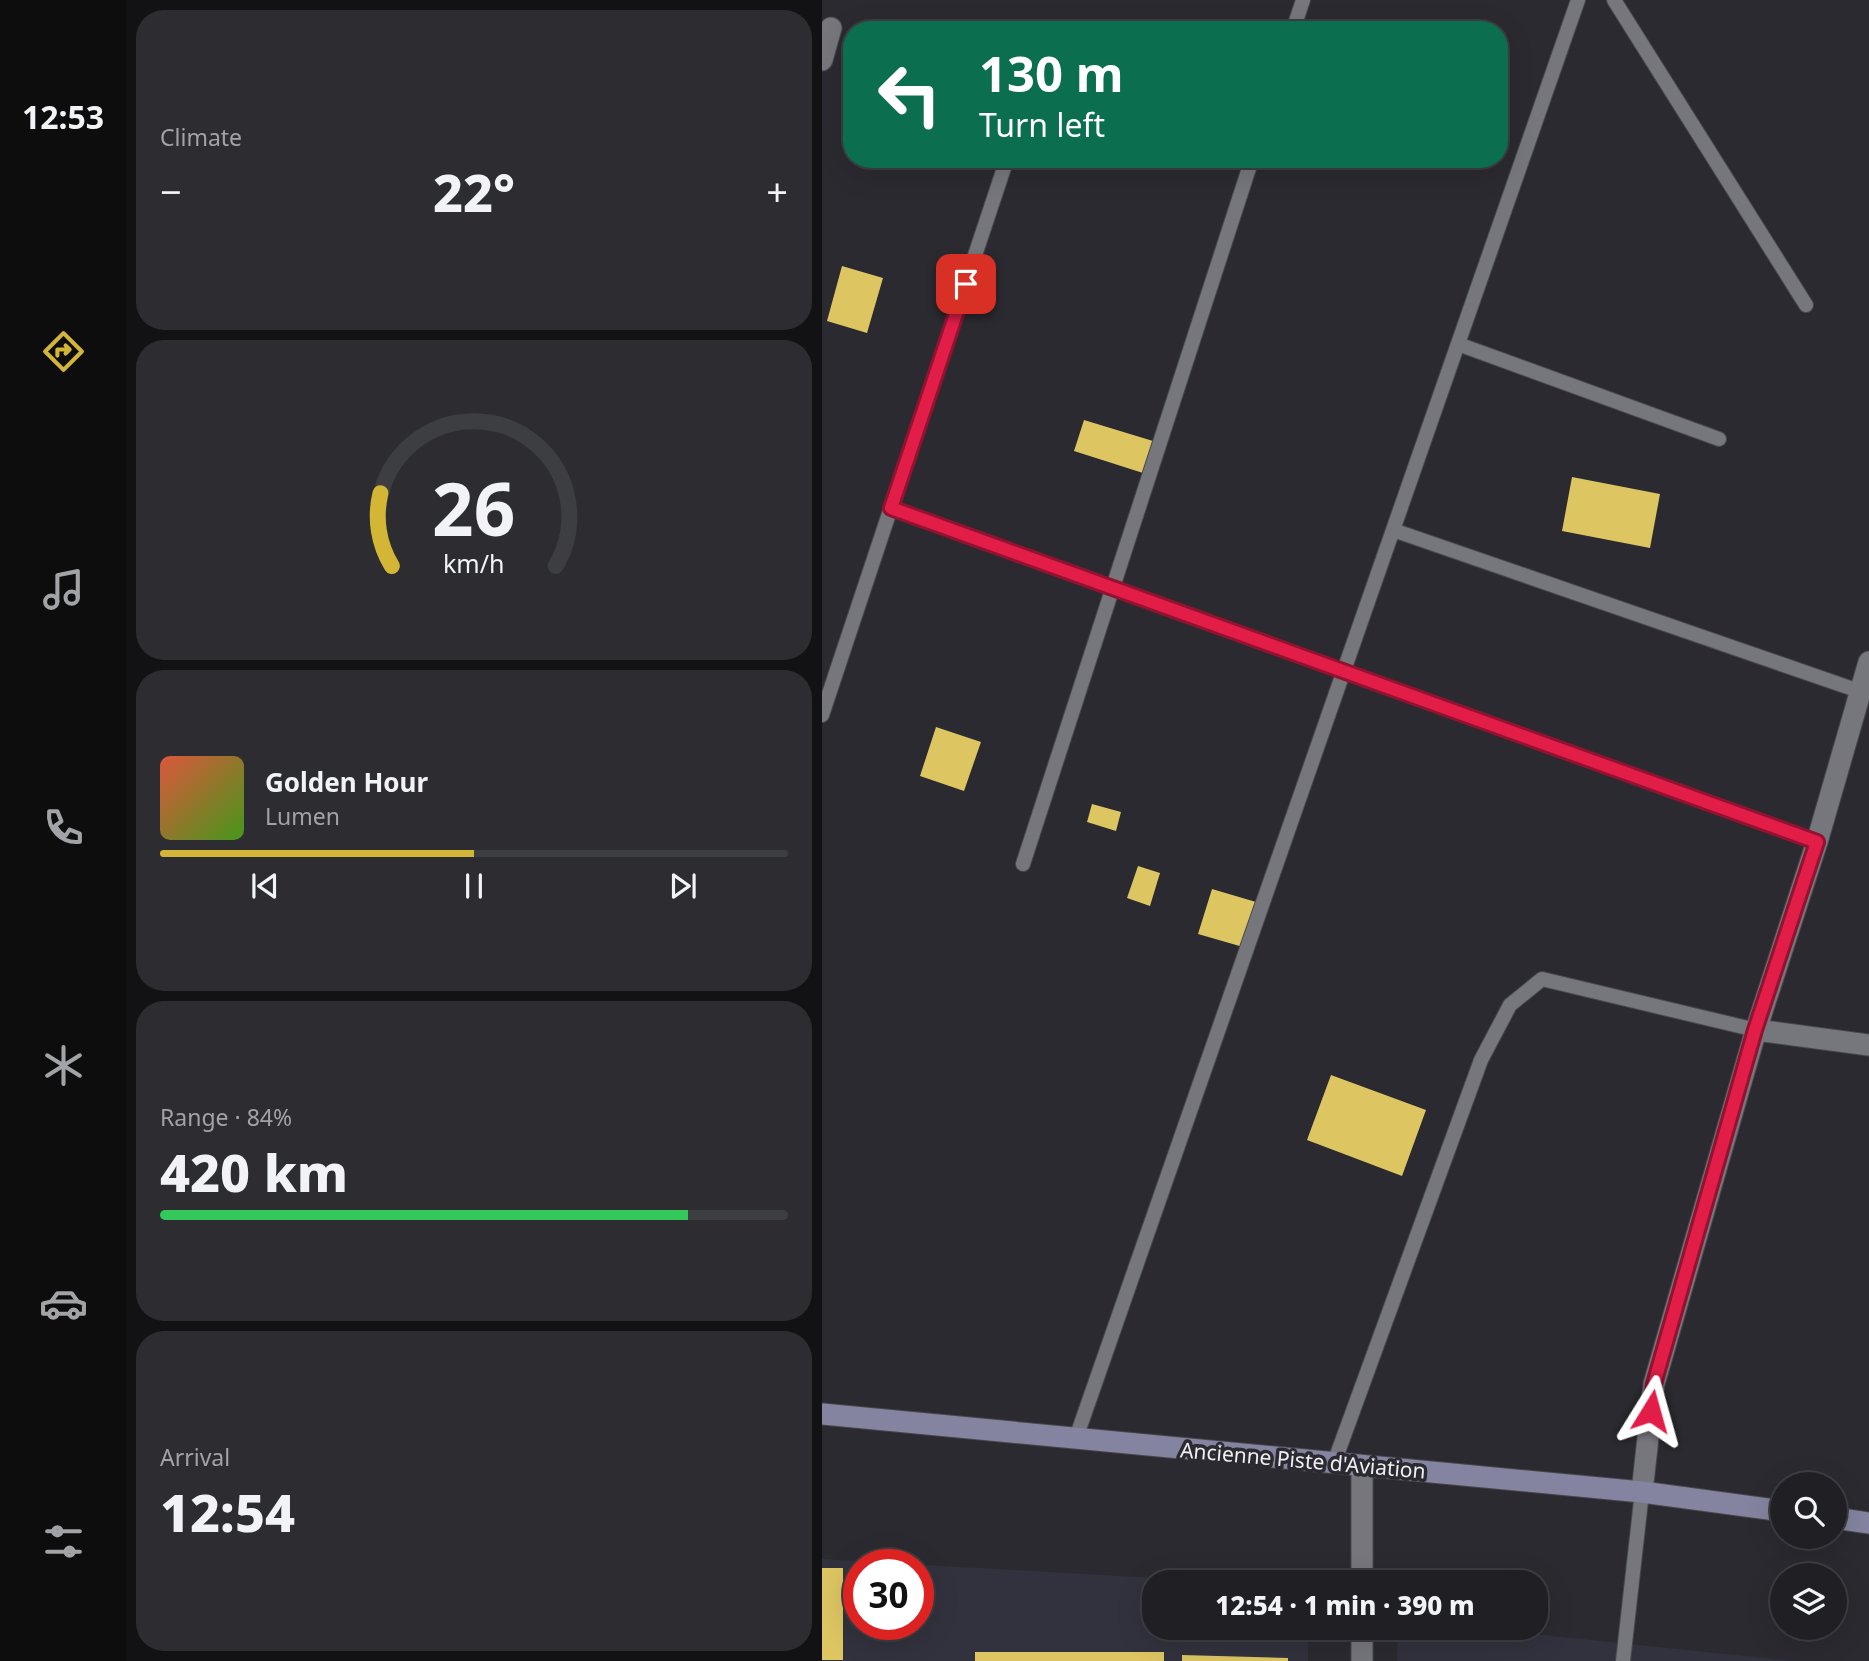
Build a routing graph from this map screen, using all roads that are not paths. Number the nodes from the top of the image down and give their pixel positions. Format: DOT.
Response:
graph roads {
  1 [pos="1303,0"];
  2 [pos="1578,0"];
  3 [pos="1614,0"];
  4 [pos="1296,21"];
  5 [pos="835,29"];
  6 [pos="822,60"];
  7 [pos="1004,168"];
  8 [pos="1249,168"];
  9 [pos="1806,305"];
  10 [pos="1458,344"];
  11 [pos="1719,439"];
  12 [pos="891,508"];
  13 [pos="1393,530"];
  14 [pos="1114,587"];
  15 [pos="1868,662"];
  16 [pos="1344,670"];
  17 [pos="1859,691"];
  18 [pos="822,715"];
  19 [pos="1817,842"];
  20 [pos="1023,864"];
  21 [pos="1755,1030"];
  22 [pos="1868,1045"];
  23 [pos="822,1414"];
  24 [pos="1076,1438"];
  25 [pos="1334,1463"];
  26 [pos="1362,1466"];
  27 [pos="1642,1492"];
  28 [pos="1770,1509"];
  29 [pos="1847,1520"];
  30 [pos="1868,1523"];
  31 [pos="1362,1570"];
  32 [pos="1362,1640"];
  33 [pos="1362,1661"];
  34 [pos="1623,1661"];
  1 -- 4 [label="lane"];
  2 -- 10 [label="lane"];
  3 -- 9 [label="lane"];
  5 -- 6 [label="street"];
  7 -- 12 [label="lane"];
  8 -- 14 [label="lane"];
  10 -- 11 [label="lane"];
  10 -- 13 [label="lane"];
  12 -- 14 [label="lane"];
  12 -- 18 [label="lane"];
  13 -- 16 [label="lane"];
  13 -- 17 [label="lane"];
  14 -- 16 [label="lane"];
  14 -- 20 [label="lane"];
  15 -- 17 [label="street"];
  16 -- 19 [label="lane"];
  16 -- 24 [label="lane"];
  17 -- 19 [label="street"];
  19 -- 21 [label="street"];
  21 -- 22 [label="street"];
  21 -- 25 [label="lane"];
  21 -- 27 [label="street"];
  23 -- 24 [label="street, Ancienne Piste d'Aviation"];
  24 -- 25 [label="street, Ancienne Piste d'Aviation"];
  25 -- 26 [label="street, Ancienne Piste d'Aviation"];
  26 -- 27 [label="street, Ancienne Piste d'Aviation"];
  26 -- 31 [label="street"];
  27 -- 28 [label="street, Ancienne Piste d'Aviation"];
  27 -- 34 [label="lane"];
  29 -- 30 [label="street"];
  32 -- 33 [label="street"];
}
